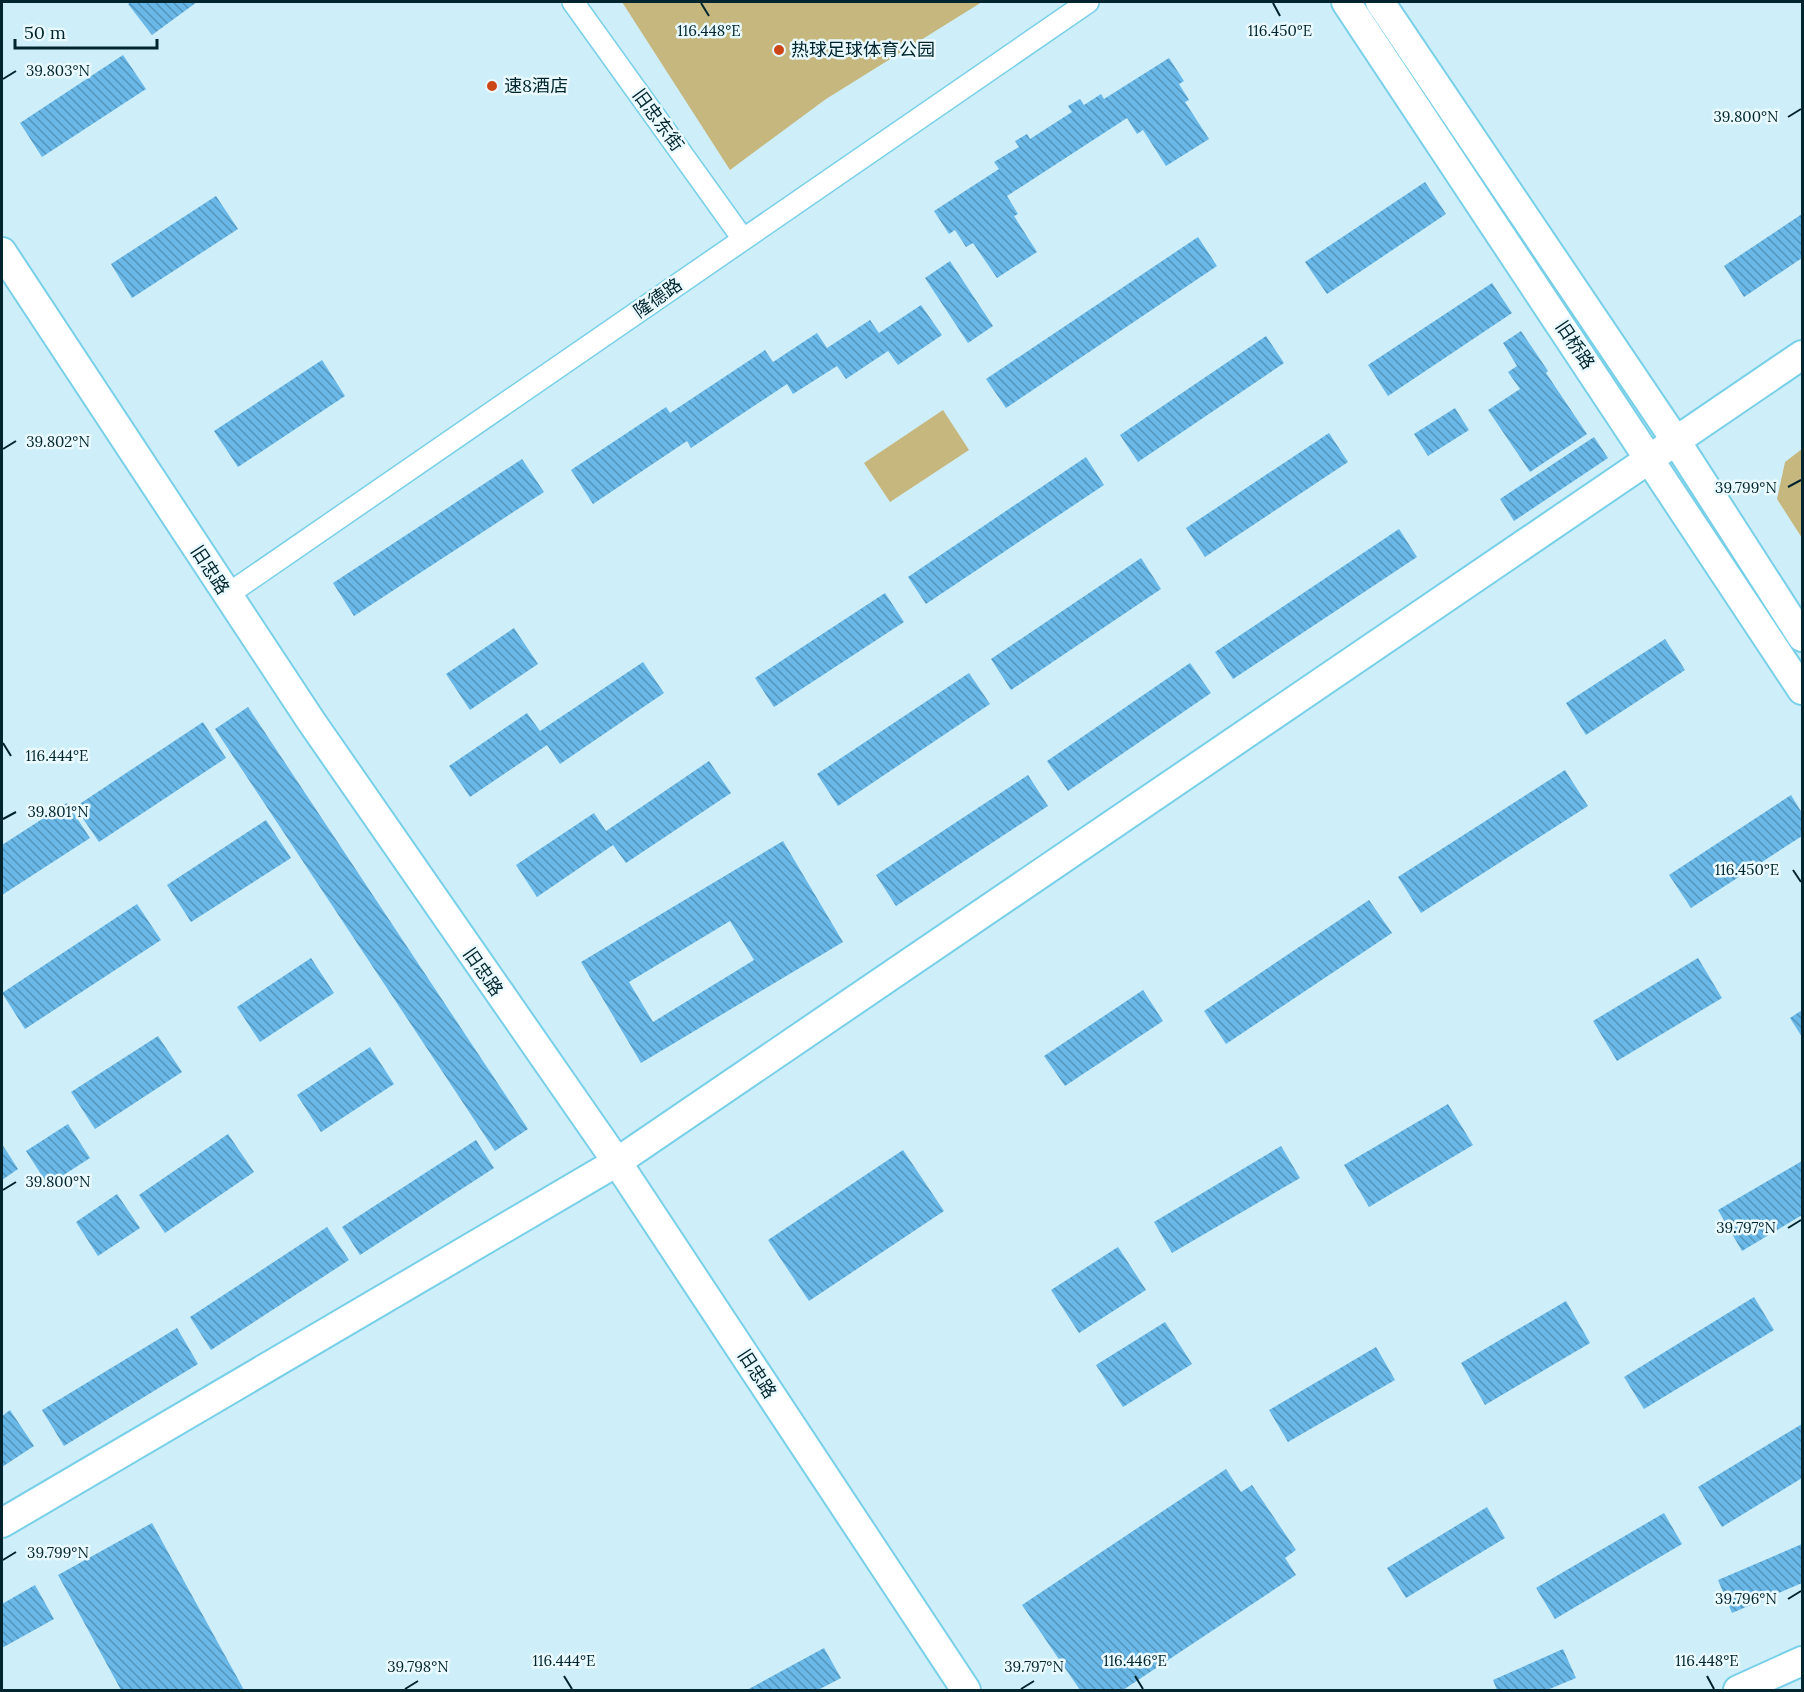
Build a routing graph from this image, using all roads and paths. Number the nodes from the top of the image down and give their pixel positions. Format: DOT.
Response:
graph roads {
  1 [pos="573,2"];
  2 [pos="1088,2"];
  3 [pos="1346,2"];
  4 [pos="1380,2"];
  5 [pos="743,240"];
  6 [pos="2,252"];
  7 [pos="1803,355"];
  8 [pos="1676,441"];
  9 [pos="1650,459"];
  10 [pos="227,595"];
  11 [pos="1803,637"];
  12 [pos="1803,690"];
  13 [pos="617,1162"];
  14 [pos="2,1523"];
  15 [pos="1803,1661"];
  16 [pos="966,1690"];
  17 [pos="1738,1690"];
  1 -- 5 [label="street, 旧忠东街"];
  2 -- 5 [label="street, 隆德路"];
  3 -- 9 [label="street, 旧桥路"];
  4 -- 8 [label="street, 旧桥路"];
  5 -- 10 [label="street, 隆德路"];
  6 -- 10 [label="street, 旧忠路"];
  7 -- 8 [label="street"];
  8 -- 9 [label="street"];
  8 -- 11 [label="street, 旧桥路"];
  9 -- 12 [label="street, 旧桥路"];
  9 -- 13 [label="street"];
  10 -- 13 [label="street, 旧忠路"];
  13 -- 14 [label="street"];
  13 -- 16 [label="street, 旧忠路"];
  15 -- 17 [label="street"];
}
